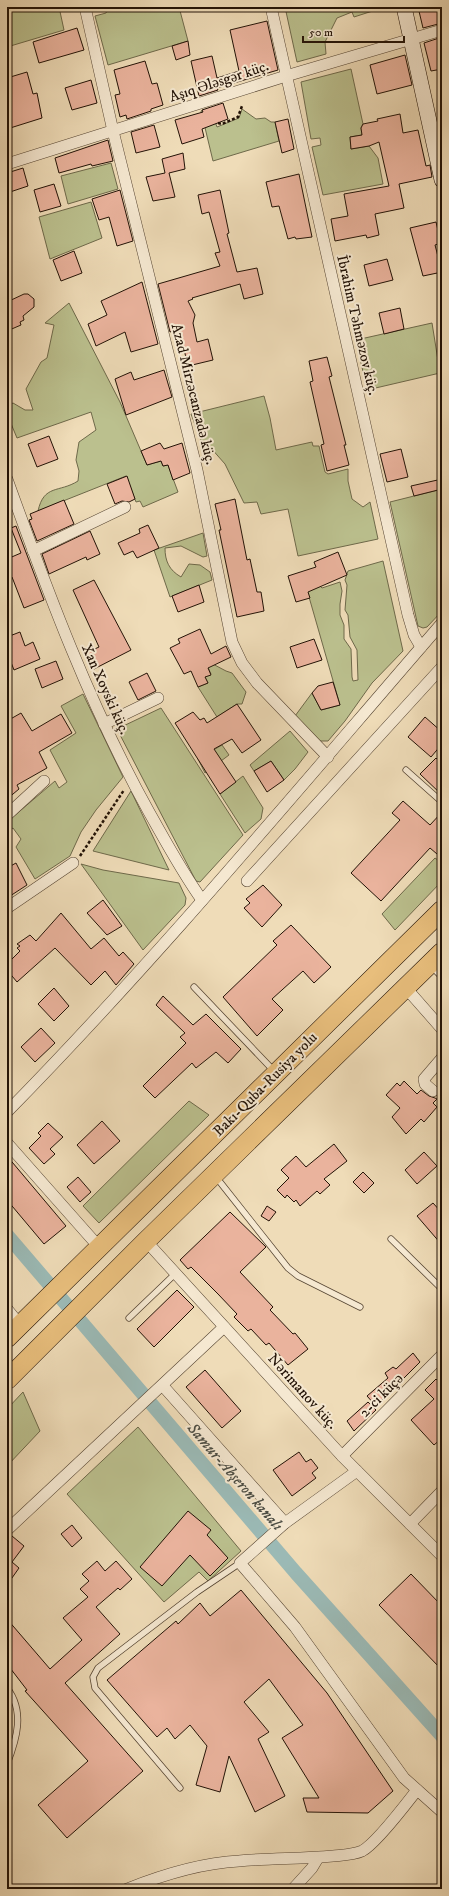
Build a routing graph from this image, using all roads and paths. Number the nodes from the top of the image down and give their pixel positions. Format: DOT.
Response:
graph roads {
  1 [pos="85,7"];
  2 [pos="271,7"];
  3 [pos="404,7"];
  4 [pos="442,30"];
  5 [pos="410,39"];
  6 [pos="286,76"];
  7 [pos="242,106"];
  8 [pos="218,123"];
  9 [pos="113,131"];
  10 [pos="7,164"];
  11 [pos="442,180"];
  12 [pos="7,479"];
  13 [pos="125,507"];
  14 [pos="33,551"];
  15 [pos="442,623"];
  16 [pos="421,647"];
  17 [pos="442,667"];
  18 [pos="158,698"];
  19 [pos="104,724"];
  20 [pos="328,757"];
  21 [pos="406,770"];
  22 [pos="131,780"];
  23 [pos="44,781"];
  24 [pos="442,802"];
  25 [pos="7,815"];
  26 [pos="73,863"];
  27 [pos="247,881"];
  28 [pos="202,900"];
  29 [pos="7,908"];
  30 [pos="442,910"];
  31 [pos="438,965"];
  32 [pos="194,987"];
  33 [pos="406,988"];
  34 [pos="442,1029"];
  35 [pos="442,1058"];
  36 [pos="276,1073"];
  37 [pos="433,1091"];
  38 [pos="7,1112"];
  39 [pos="7,1143"];
  40 [pos="215,1175"];
  41 [pos="391,1238"];
  42 [pos="146,1241"];
  43 [pos="93,1253"];
  44 [pos="176,1274"];
  45 [pos="442,1289"];
  46 [pos="360,1307"];
  47 [pos="7,1309"];
  48 [pos="129,1318"];
  49 [pos="25,1320"];
  50 [pos="224,1327"];
  51 [pos="7,1338"];
  52 [pos="442,1355"];
  53 [pos="7,1380"];
  54 [pos="162,1388"];
  55 [pos="342,1456"];
  56 [pos="357,1471"];
  57 [pos="442,1491"];
  58 [pos="285,1523"];
  59 [pos="410,1524"];
  60 [pos="7,1530"];
  61 [pos="442,1556"];
  62 [pos="240,1563"];
  63 [pos="7,1688"];
  64 [pos="7,1764"];
  65 [pos="180,1788"];
  66 [pos="417,1790"];
  67 [pos="442,1812"];
  68 [pos="318,1858"];
  69 [pos="152,1885"];
  70 [pos="127,1889"];
  71 [pos="293,1889"];
  1 -- 9 [label="street, Azad Mirzəcanzadə küç."];
  2 -- 6 [label="street, İbrahim Təhməzov küç."];
  3 -- 5 [label="street"];
  4 -- 5 [label="street, Aşıq Ələsgər küç."];
  5 -- 6 [label="street, Aşıq Ələsgər küç."];
  5 -- 11 [label="street"];
  6 -- 9 [label="street, Aşıq Ələsgər küç."];
  6 -- 16 [label="street, İbrahim Təhməzov küç."];
  7 -- 8 [label="path"];
  9 -- 10 [label="street, Aşıq Ələsgər küç."];
  9 -- 20 [label="street, Azad Mirzəcanzadə küç."];
  12 -- 14 [label="street, Xan Xoyski küç."];
  13 -- 14 [label="street"];
  14 -- 19 [label="street, Xan Xoyski küç."];
  15 -- 16 [label="street"];
  16 -- 20 [label="street"];
  17 -- 27 [label="street"];
  18 -- 19 [label="street"];
  19 -- 22 [label="street, Xan Xoyski küç."];
  20 -- 28 [label="street"];
  21 -- 24 [label="lane"];
  22 -- 26 [label="path"];
  22 -- 28 [label="street, Xan Xoyski küç."];
  23 -- 25 [label="street"];
  26 -- 29 [label="street"];
  28 -- 38 [label="street"];
  30 -- 36 [label="highway, Bakı-Quba-Rusiya yolu"];
  31 -- 33 [label="highway, Bakı-Quba-Rusiya yolu"];
  32 -- 36 [label="lane"];
  33 -- 34 [label="street"];
  33 -- 40 [label="highway, Bakı-Quba-Rusiya yolu"];
  35 -- 37 [label="street"];
  36 -- 43 [label="highway, Bakı-Quba-Rusiya yolu"];
  39 -- 43 [label="street"];
  40 -- 42 [label="highway, Bakı-Quba-Rusiya yolu"];
  40 -- 46 [label="lane"];
  41 -- 45 [label="lane"];
  42 -- 44 [label="street, Nərimanov küç."];
  42 -- 53 [label="highway, Bakı-Quba-Rusiya yolu"];
  43 -- 49 [label="highway, Bakı-Quba-Rusiya yolu"];
  44 -- 48 [label="lane"];
  44 -- 50 [label="street, Nərimanov küç."];
  47 -- 49 [label="street"];
  49 -- 51 [label="highway"];
  50 -- 54 [label="street"];
  50 -- 55 [label="street, Nərimanov küç."];
  52 -- 55 [label="street, 2-ci küçə"];
  54 -- 58 [label="street"];
  54 -- 60 [label="street"];
  55 -- 56 [label="street, Nərimanov küç."];
  56 -- 58 [label="street"];
  56 -- 59 [label="street, Nərimanov küç."];
  57 -- 59 [label="street"];
  58 -- 62 [label="street"];
  59 -- 61 [label="street, Nərimanov küç."];
  62 -- 65 [label="lane"];
  62 -- 66 [label="street"];
  63 -- 64 [label="lane"];
  66 -- 67 [label="street"];
  66 -- 68 [label="street"];
  68 -- 69 [label="street"];
  68 -- 71 [label="street"];
  69 -- 70 [label="street"];
}
